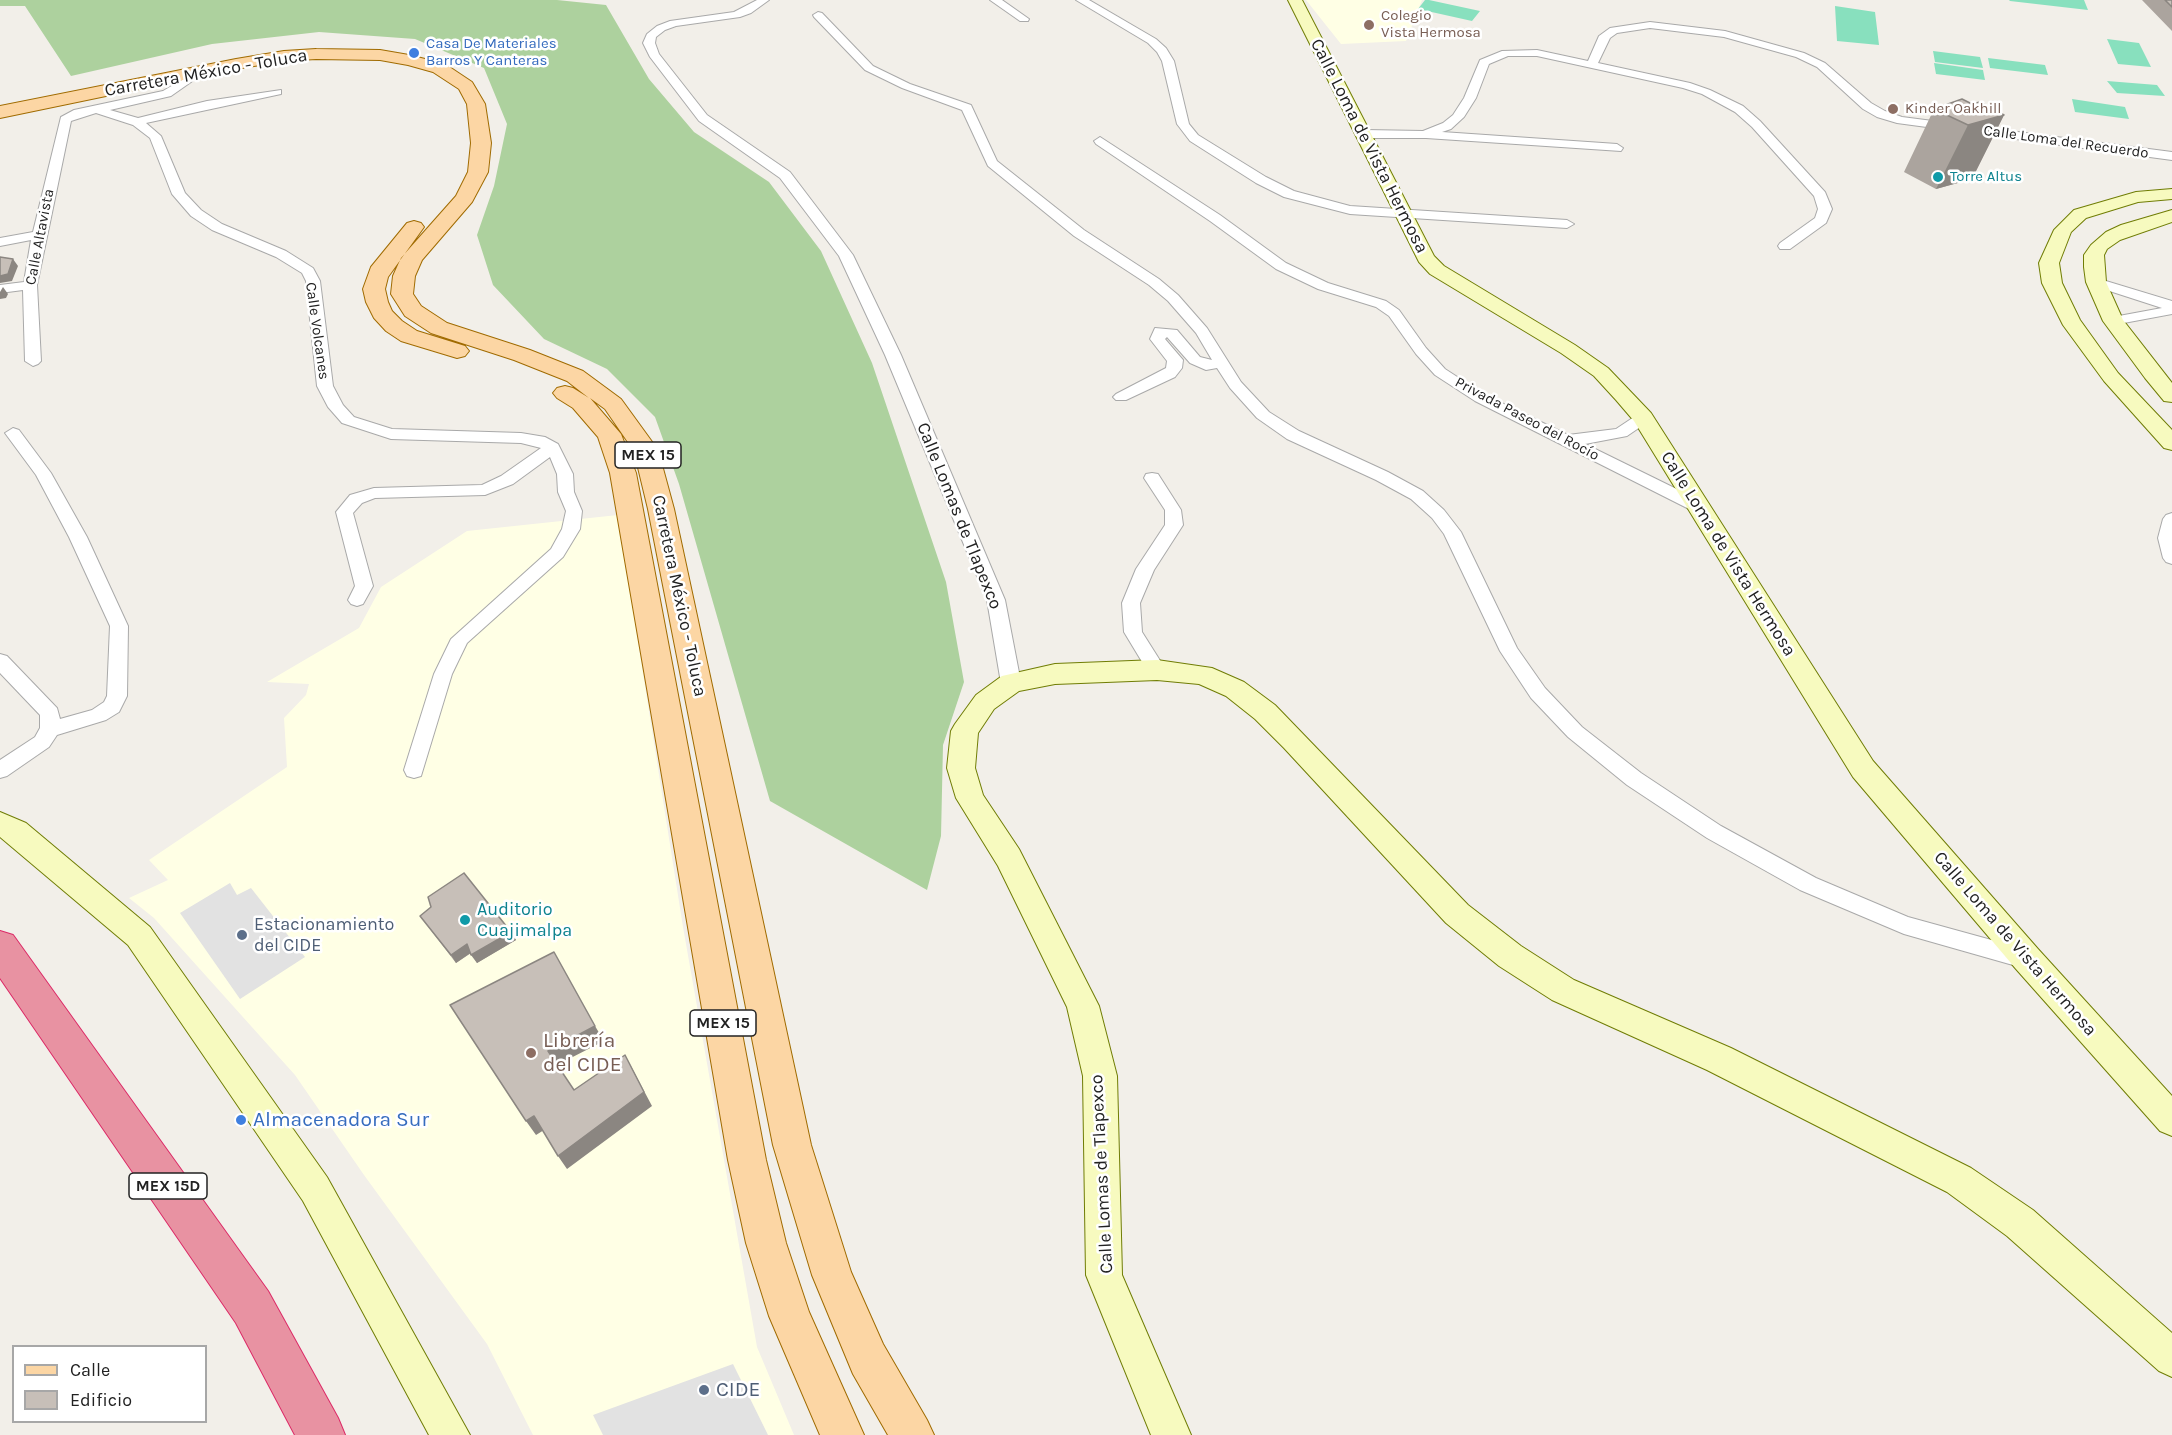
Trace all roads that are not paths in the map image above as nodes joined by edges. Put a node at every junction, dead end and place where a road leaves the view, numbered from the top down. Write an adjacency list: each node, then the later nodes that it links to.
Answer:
1 (764, 0): 50 (street, Calle Lomas de Tlapexco)
2 (995, 0): 6 (street)
3 (1295, 0): 15 (street, Calle Loma de Vista Hermosa)
4 (1091, 3): 22 (street)
5 (816, 9): 35 (street)
6 (1024, 19)
7 (1592, 64): 16 (street); 19 (street, Calle Loma del Recuerdo); 28 (street)
8 (187, 80): 10 (street, Calle Volcanes); 13 (main road, Carretera México - Toluca / MEX 15); 61 (main road, Carretera México - Toluca / MEX 15)
9 (277, 92): 14 (street)
10 (99, 110): 12 (street, Calle Volcanes); 14 (street, Calle Volcanes)
11 (0, 112): 62 (main road, Carretera México - Toluca / MEX 15)
12 (69, 116): 25 (street, Calle Altavista)
13 (0, 119)
14 (137, 122): 42 (street, Calle Volcanes)
15 (1365, 135): 16 (street); 22 (street, Calle Loma de Vista Hermosa)
16 (1425, 135): 18 (street)
17 (1100, 141): 40 (street, Privada Paseo del Rocío)
18 (1617, 148)
19 (2172, 156)
20 (2172, 194): 21 (street)
21 (2136, 197): 27 (street); 41 (street)
22 (1403, 214): 24 (street); 38 (street, Calle Loma de Vista Hermosa)
23 (2172, 216): 27 (street)
24 (1567, 224)
25 (39, 235): 26 (street); 30 (street, Calle Altavista)
26 (0, 242)
27 (2100, 245): 29 (street)
28 (1785, 246)
29 (2096, 282): 32 (street); 33 (street)
30 (30, 285): 31 (street); 34 (street, Calle Altavista)
31 (0, 289)
32 (2172, 308): 33 (street)
33 (2113, 321): 36 (street)
34 (33, 361)
35 (1222, 363): 37 (street); 56 (street)
36 (2172, 396)
37 (1121, 398)
38 (1643, 418): 40 (street); 44 (street, Calle Loma de Vista Hermosa)
39 (13, 433): 51 (street)
40 (1566, 440): 44 (street, Privada Paseo del Rocío)
41 (2172, 443)
42 (552, 448): 47 (street); 53 (street)
43 (1152, 478): 49 (street)
44 (1699, 507): 56 (street, Calle Loma de Vista Hermosa)
45 (2172, 519): 46 (street)
46 (2172, 558)
47 (357, 600)
48 (0, 661): 51 (street)
49 (1157, 670): 50 (street); 58 (street)
50 (1011, 683): 63 (street, Calle Lomas de Tlapexco)
51 (50, 729): 52 (street)
52 (0, 770)
53 (414, 770)
54 (0, 824): 60 (street)
55 (0, 947): 59 (highway, MEX 15D)
56 (2027, 959): 57 (street, Calle Loma de Vista Hermosa)
57 (2172, 1120)
58 (2172, 1358)
59 (321, 1435)
60 (450, 1435)
61 (842, 1435)
62 (912, 1435)
63 (1171, 1435)

